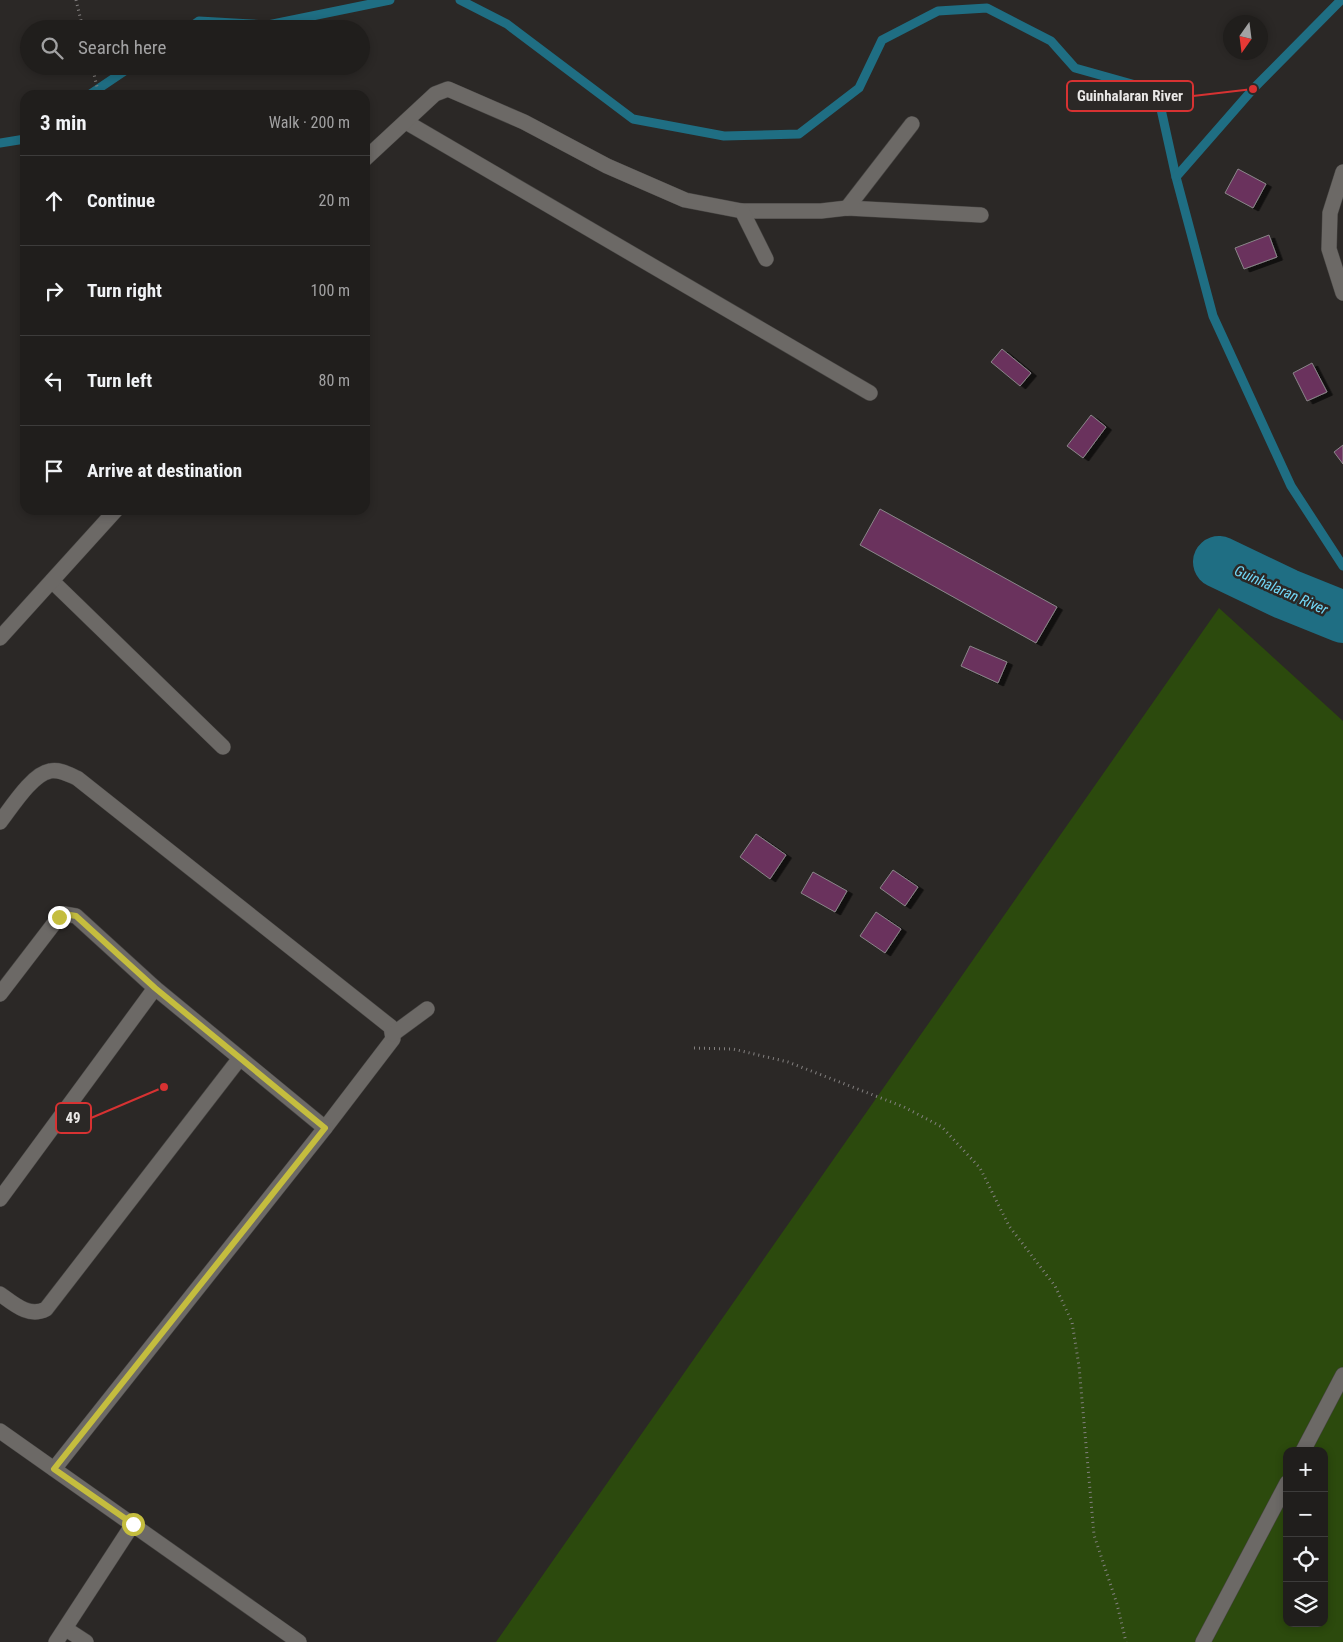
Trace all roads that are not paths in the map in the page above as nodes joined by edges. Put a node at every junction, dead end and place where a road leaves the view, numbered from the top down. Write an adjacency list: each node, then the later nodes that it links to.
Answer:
1 (406, 122): 3 (street); 6 (street); 10 (street)
2 (912, 124): 5 (street)
3 (370, 154)
4 (1343, 172): 9 (street)
5 (847, 208): 6 (street); 7 (street)
6 (742, 211): 8 (street)
7 (981, 216)
8 (766, 259)
9 (1343, 292)
10 (870, 393)
11 (111, 515): 12 (street)
12 (52, 580): 13 (street); 14 (street)
13 (0, 638)
14 (223, 747)
15 (0, 822): 19 (street)
16 (155, 988): 17 (street); 20 (street); 22 (street)
17 (0, 994)
18 (427, 1009): 19 (street)
19 (393, 1034): 21 (street)
20 (240, 1058): 21 (street); 23 (street)
21 (325, 1128): 27 (street)
22 (0, 1199)
23 (0, 1294)
24 (1343, 1375): 26 (street)
25 (0, 1431): 27 (street)
26 (1306, 1447)
27 (54, 1469): 29 (street)
28 (1283, 1491): 34 (street)
29 (133, 1524): 30 (street); 33 (street)
30 (66, 1629): 31 (street); 32 (street)
31 (56, 1642)
32 (86, 1642)
33 (299, 1642)
34 (1203, 1642)

